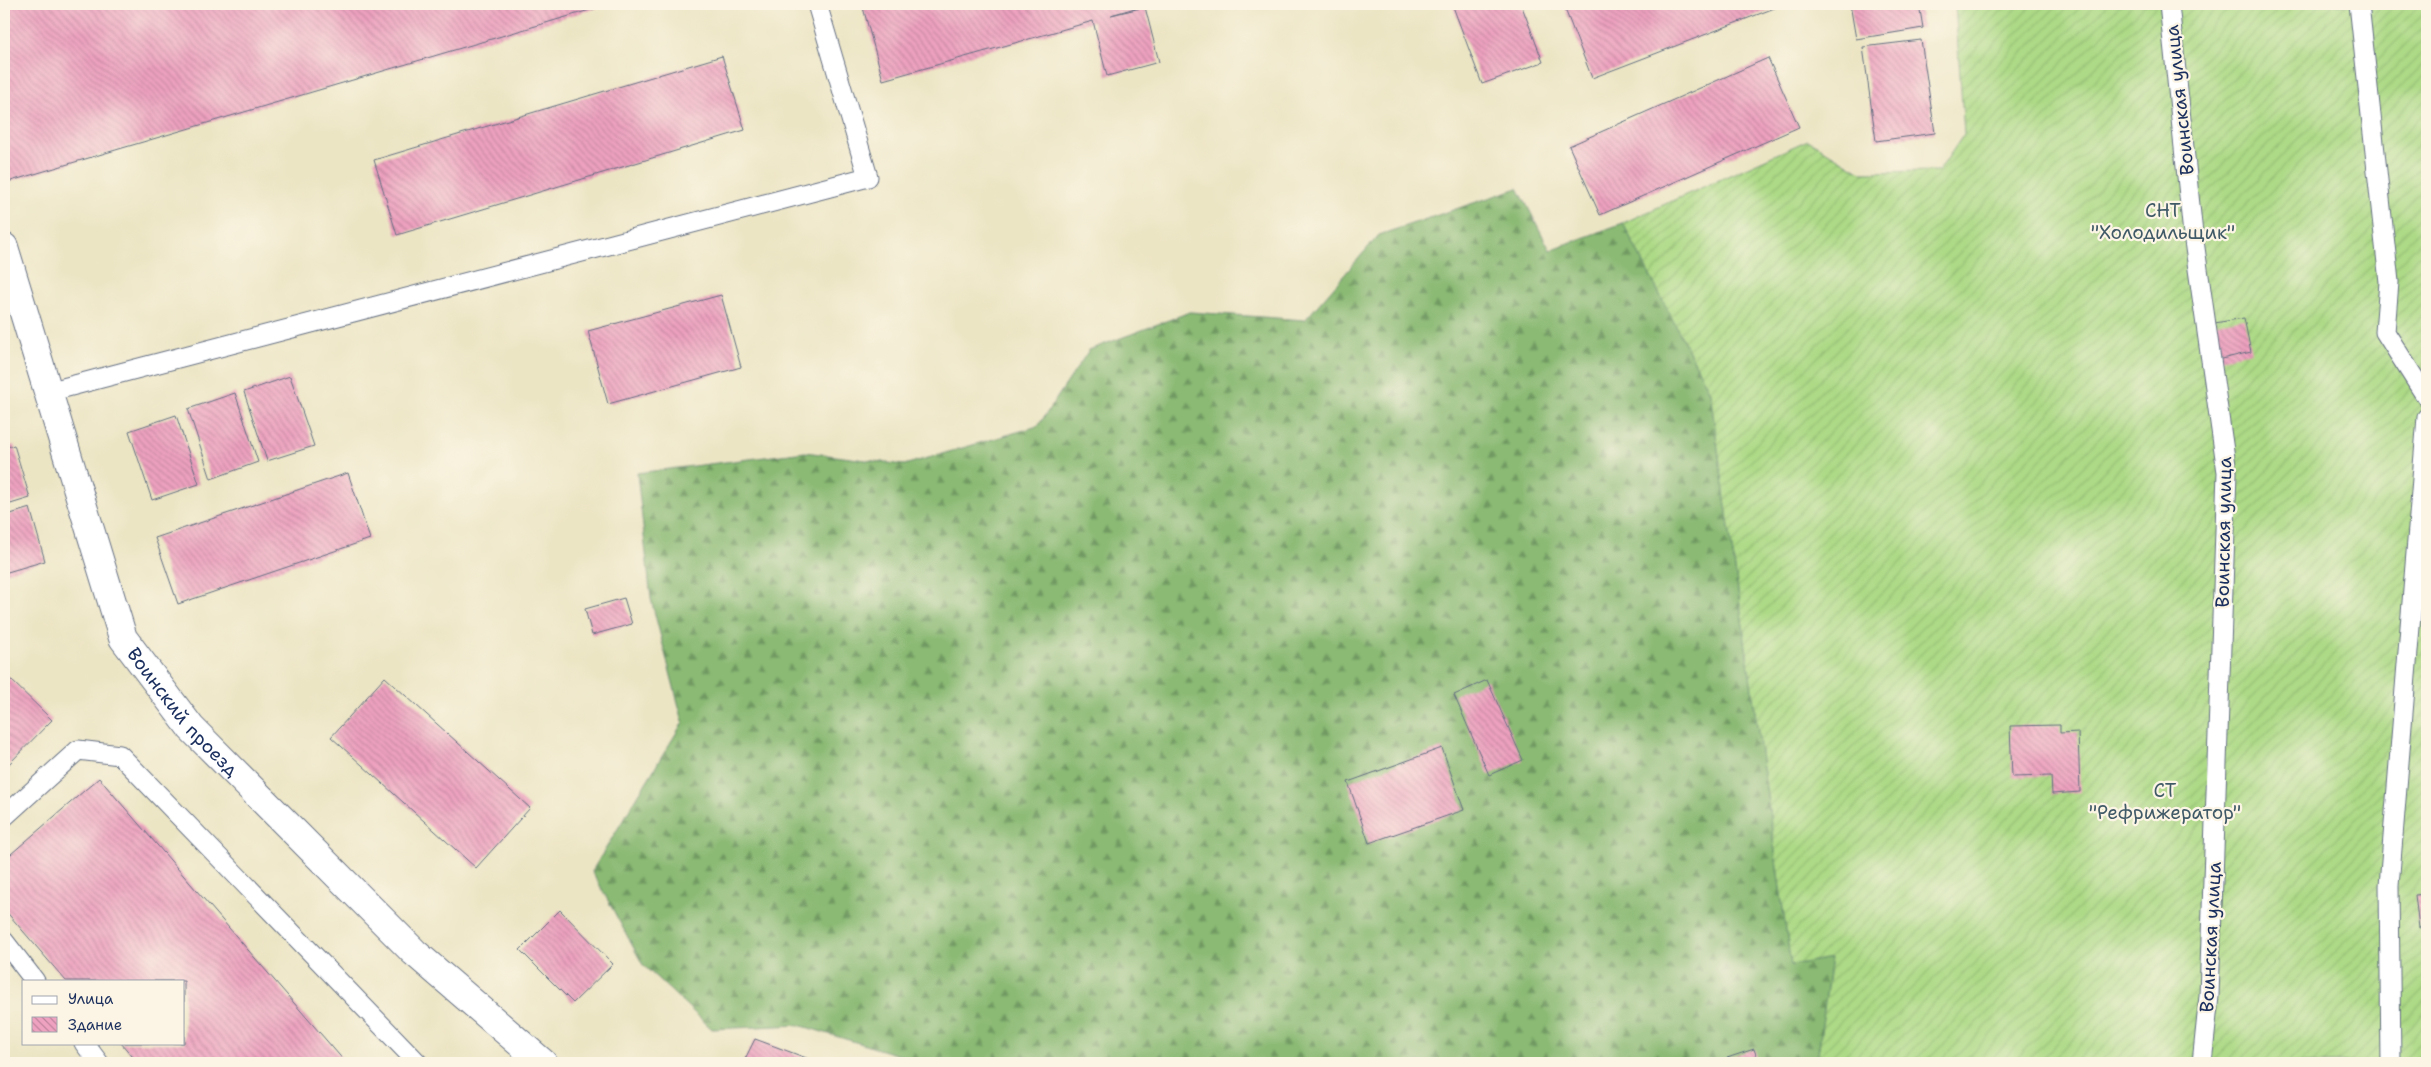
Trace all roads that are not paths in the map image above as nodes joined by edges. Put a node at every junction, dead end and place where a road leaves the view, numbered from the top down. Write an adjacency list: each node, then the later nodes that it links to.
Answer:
1 (816, 4): 5 (lane)
2 (2169, 4): 15 (lane, Воинская улица)
3 (2359, 4): 6 (lane)
4 (4, 247): 5 (street, Воинский проезд)
5 (48, 392): 14 (street, Воинский проезд)
6 (2427, 398)
7 (2427, 418): 16 (lane)
8 (4, 817): 13 (lane)
9 (4, 941): 10 (lane)
10 (34, 980)
11 (85, 1044): 12 (lane)
12 (99, 1063)
13 (418, 1063)
14 (543, 1063)
15 (2202, 1063)
16 (2391, 1063)

